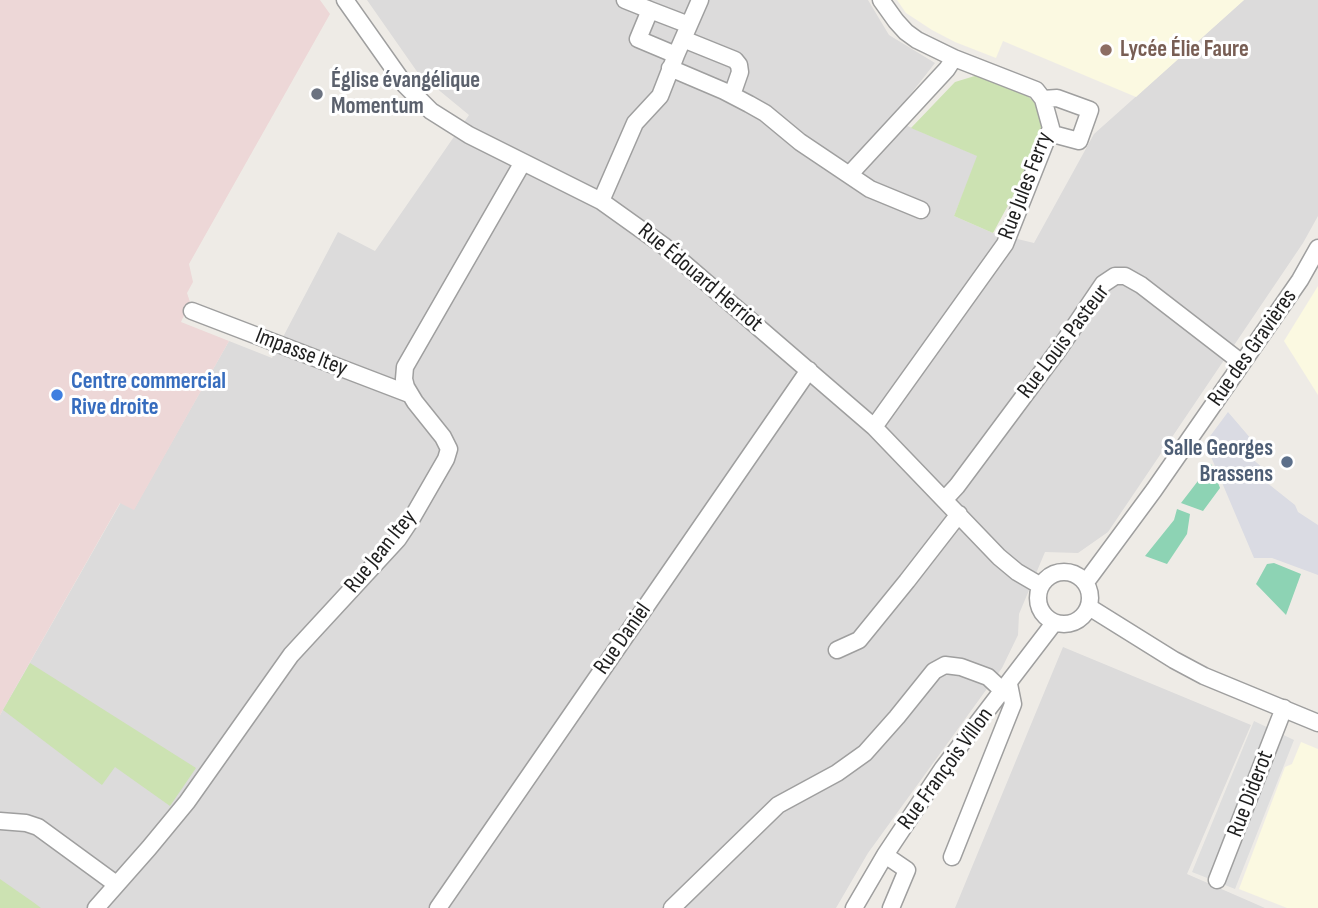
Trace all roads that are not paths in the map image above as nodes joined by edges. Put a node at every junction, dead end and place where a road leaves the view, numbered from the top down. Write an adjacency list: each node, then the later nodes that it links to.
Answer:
1 (345, 0): 12 (street, Rue Édouard Herriot)
2 (625, 0): 5 (street)
3 (700, 0): 6 (street)
4 (881, 0): 7 (street, Rue Jules Ferry)
5 (650, 10): 6 (street); 8 (street)
6 (686, 32): 8 (street); 9 (street)
7 (954, 58): 10 (street, Rue Jules Ferry); 13 (street)
8 (673, 61): 9 (street); 14 (street)
9 (732, 95): 13 (street)
10 (1043, 99): 11 (street, Rue Jules Ferry); 11 (street)
11 (1049, 133): 21 (street, Rue Jules Ferry)
12 (523, 162): 14 (street, Rue Édouard Herriot); 20 (street)
13 (849, 175): 15 (street)
14 (601, 201): 19 (street, Rue Édouard Herriot)
15 (921, 209)
16 (1318, 248): 18 (street, Rue des Gravières)
17 (192, 311): 20 (street, Impasse Itey)
18 (1242, 363): 22 (street, Rue Louis Pasteur); 24 (street, Rue des Gravières)
19 (808, 370): 21 (street, Rue Édouard Herriot); 38 (street, Rue Daniel)
20 (409, 394): 36 (street, Rue Jean Itey)
21 (874, 427): 22 (street, Rue Édouard Herriot)
22 (944, 499): 23 (street, Rue Édouard Herriot)
23 (959, 514): 25 (street, Rue Édouard Herriot); 28 (street)
24 (1086, 582): 25 (street); 26 (street)
25 (1041, 586): 27 (street)
26 (1089, 607): 27 (street); 30 (street)
27 (1054, 623): 29 (street, Rue François Villon)
28 (837, 650)
29 (1006, 688): 33 (street, Rue François Villon); 34 (street, Rue François Villon); 39 (street)
30 (1284, 708): 31 (street); 35 (street, Rue Diderot)
31 (1318, 723)
32 (0, 821): 36 (street)
33 (885, 855): 40 (street, Rue François Villon); 41 (street, Rue François Villon)
34 (952, 857)
35 (1217, 880)
36 (116, 884): 37 (street, Rue Jean Itey)
37 (96, 908)
38 (438, 908)
39 (672, 908)
40 (854, 908)
41 (891, 908)

